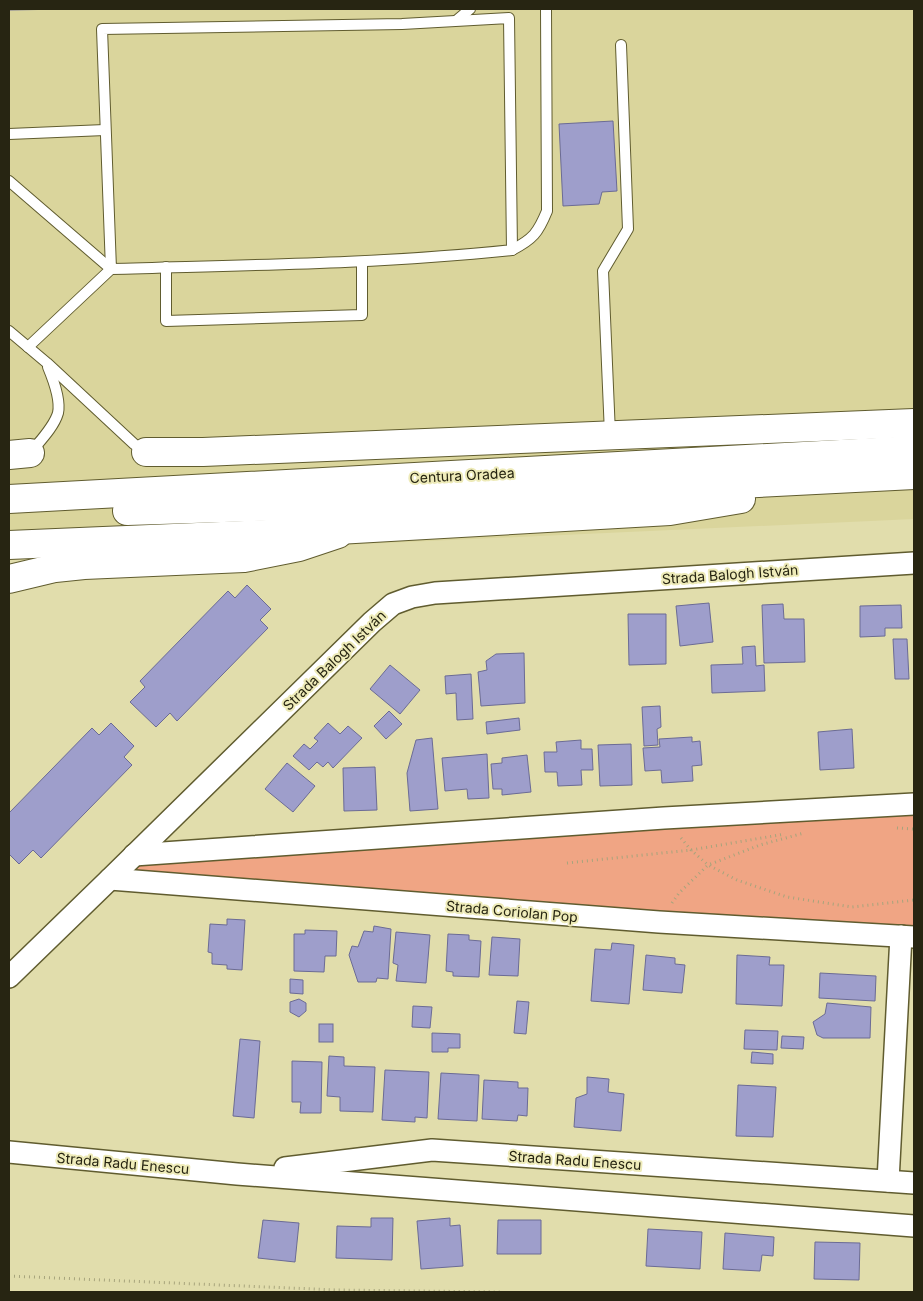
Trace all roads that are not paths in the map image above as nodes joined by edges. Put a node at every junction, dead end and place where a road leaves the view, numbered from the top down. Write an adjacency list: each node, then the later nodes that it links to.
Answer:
1 (470, 9): 3 (lane)
2 (546, 9): 8 (lane)
3 (457, 20): 5 (lane); 8 (lane)
4 (621, 45): 16 (lane)
5 (105, 130): 6 (lane); 11 (lane)
6 (9, 134)
7 (9, 182): 11 (lane)
8 (512, 250): 9 (lane)
9 (362, 262): 10 (lane); 10 (lane)
10 (166, 267): 11 (lane)
11 (111, 269): 13 (lane)
12 (9, 331): 13 (lane)
13 (28, 348): 14 (lane)
14 (47, 363): 18 (lane); 19 (lane)
15 (914, 423): 16 (main road)
16 (610, 435): 18 (main road)
17 (914, 450): 22 (main road, Centura Oradea)
18 (146, 452)
19 (19, 454)
20 (914, 476): 21 (main road)
21 (883, 477): 23 (main road, Centura Oradea); 24 (main road)
22 (9, 499)
23 (9, 515)
24 (350, 530): 25 (main road); 27 (main road)
25 (9, 545)
26 (914, 563): 29 (street, Strada Balogh István)
27 (9, 579)
28 (914, 804): 29 (street)
29 (134, 855): 30 (street, Strada Balogh István)
30 (110, 879): 31 (street, Strada Coriolan Pop); 32 (street, Strada Balogh István)
31 (908, 936): 35 (street)
32 (9, 977)
33 (9, 1152): 34 (street, Strada Radu Enescu)
34 (238, 1174): 35 (street, Strada Radu Enescu); 37 (street, Strada Radu Enescu)
35 (888, 1181): 36 (street, Strada Radu Enescu)
36 (914, 1183)
37 (914, 1226)

